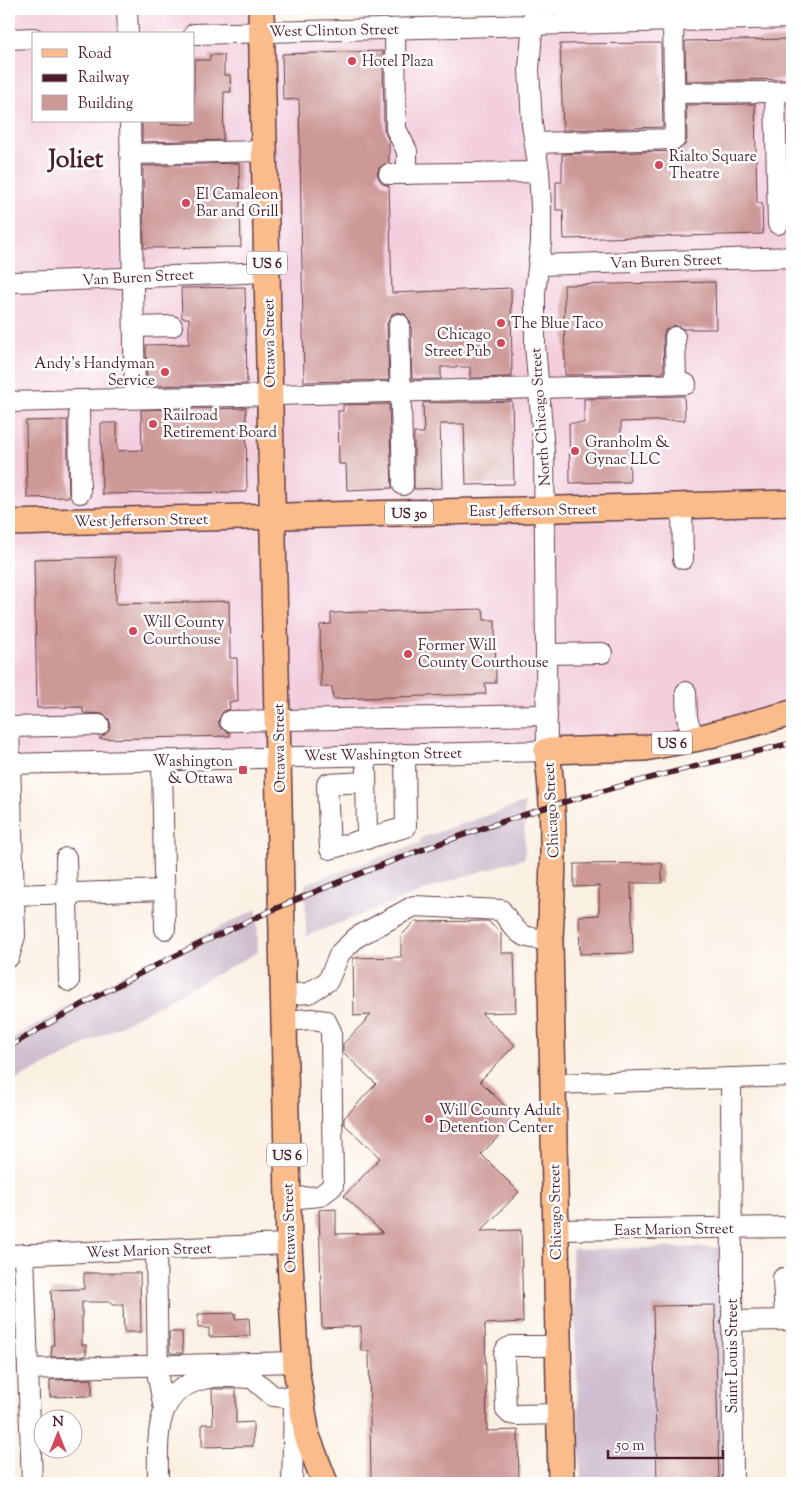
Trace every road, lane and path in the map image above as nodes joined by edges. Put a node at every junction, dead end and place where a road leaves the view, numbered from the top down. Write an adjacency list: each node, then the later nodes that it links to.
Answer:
1 (127, 9): 8 (street)
2 (639, 16): 3 (street, West Clinton Street); 6 (street, West Clinton Street)
3 (534, 17): 7 (street, West Clinton Street); 15 (street, North Chicago Street)
4 (792, 18): 6 (street, West Clinton Street)
5 (262, 20): 7 (street, West Clinton Street); 9 (street, West Clinton Street); 16 (main road, Ottawa Street / US 6)
6 (673, 21): 13 (street)
7 (395, 29): 18 (street)
8 (128, 32)
9 (195, 34)
10 (32, 38): 11 (street)
11 (9, 39)
12 (784, 92): 13 (street); 19 (street)
13 (674, 93): 15 (street)
14 (130, 122): 17 (street)
15 (535, 143): 18 (street, North Chicago Street)
16 (264, 151): 17 (street); 23 (main road, Ottawa Street / US 6)
17 (130, 154): 24 (street)
18 (539, 172): 22 (street, North Chicago Street)
19 (785, 191): 20 (street)
20 (778, 224)
21 (792, 258): 22 (street, Van Buren Street)
22 (539, 265): 30 (street, North Chicago Street)
23 (267, 272): 24 (street, Van Buren Street); 32 (main road, Ottawa Street / US 6)
24 (133, 279): 25 (street, Van Buren Street); 27 (street)
25 (9, 282)
26 (398, 324): 31 (street)
27 (134, 326): 28 (street); 33 (street)
28 (172, 326)
29 (675, 337): 30 (street)
30 (538, 388): 31 (street); 40 (street, North Chicago Street)
31 (401, 391): 32 (street); 36 (street)
32 (270, 395): 33 (street); 41 (main road, Ottawa Street / US 6)
33 (135, 398): 34 (street)
34 (79, 400): 35 (street); 37 (street)
35 (9, 402)
36 (403, 485)
37 (80, 493)
38 (792, 503): 39 (main road, East Jefferson Street / US 30)
39 (682, 506): 40 (main road, East Jefferson Street / US 30); 43 (street)
40 (546, 510): 41 (main road, East Jefferson Street / US 30); 45 (street, North Chicago Street)
41 (273, 516): 42 (main road, West Jefferson Street / US 30); 49 (main road, Ottawa Street / US 6)
42 (9, 523)
43 (683, 559)
44 (602, 653): 45 (street)
45 (547, 654): 48 (street, North Chicago Street)
46 (686, 692): 53 (street)
47 (792, 713): 53 (main road, US 6)
48 (547, 715): 49 (street); 54 (street, North Chicago Street)
49 (278, 719): 50 (street); 57 (main road, Ottawa Street / US 6)
50 (230, 721)
51 (99, 725): 52 (street)
52 (9, 726): 59 (street)
53 (694, 739): 54 (main road, US 6)
54 (547, 751): 55 (street, West Washington Street); 67 (main road, Chicago Street)
55 (405, 754): 56 (street, West Washington Street); 61 (street)
56 (367, 755): 57 (street, West Washington Street); 60 (street)
57 (279, 757): 58 (street, West Washington Street); 70 (main road, Ottawa Street / US 6)
58 (162, 760): 59 (street, West Washington Street); 64 (street)
59 (9, 764): 63 (street)
60 (366, 782): 61 (street); 61 (street)
61 (367, 839)
62 (66, 858): 65 (street)
63 (12, 885): 65 (street); 68 (street)
64 (164, 890): 65 (street); 66 (street)
65 (67, 894): 69 (street)
66 (165, 928)
67 (550, 940): 70 (street); 74 (main road, Chicago Street)
68 (10, 955)
69 (69, 981)
70 (284, 995): 71 (main road, Ottawa Street / US 6)
71 (284, 1021): 75 (main road, Ottawa Street / US 6); 75 (street)
72 (792, 1076): 73 (street)
73 (731, 1078): 74 (street); 77 (street, Saint Louis Street)
74 (553, 1084): 78 (main road, Chicago Street)
75 (288, 1199): 79 (main road, Ottawa Street / US 6)
76 (792, 1227): 77 (street, East Marion Street)
77 (733, 1228): 78 (street, East Marion Street); 84 (street, Saint Louis Street)
78 (555, 1230): 85 (main road, Chicago Street)
79 (289, 1244): 80 (street, West Marion Street); 87 (main road, Ottawa Street / US 6)
80 (156, 1249): 81 (street, West Marion Street); 86 (street)
81 (16, 1254): 88 (street)
82 (792, 1278): 83 (street)
83 (788, 1320): 84 (street)
84 (731, 1321): 97 (street, Saint Louis Street)
85 (558, 1346): 91 (main road, Chicago Street); 91 (street)
86 (158, 1365): 87 (street); 88 (street); 90 (street)
87 (295, 1365): 89 (street); 95 (main road, Ottawa Street / US 6)
88 (28, 1369): 92 (street)
89 (295, 1398): 90 (street); 94 (street)
90 (164, 1409): 93 (street)
91 (560, 1414): 96 (main road, Chicago Street)
92 (32, 1483)
93 (158, 1483)
94 (292, 1483)
95 (325, 1483)
96 (561, 1483)
97 (733, 1483)

